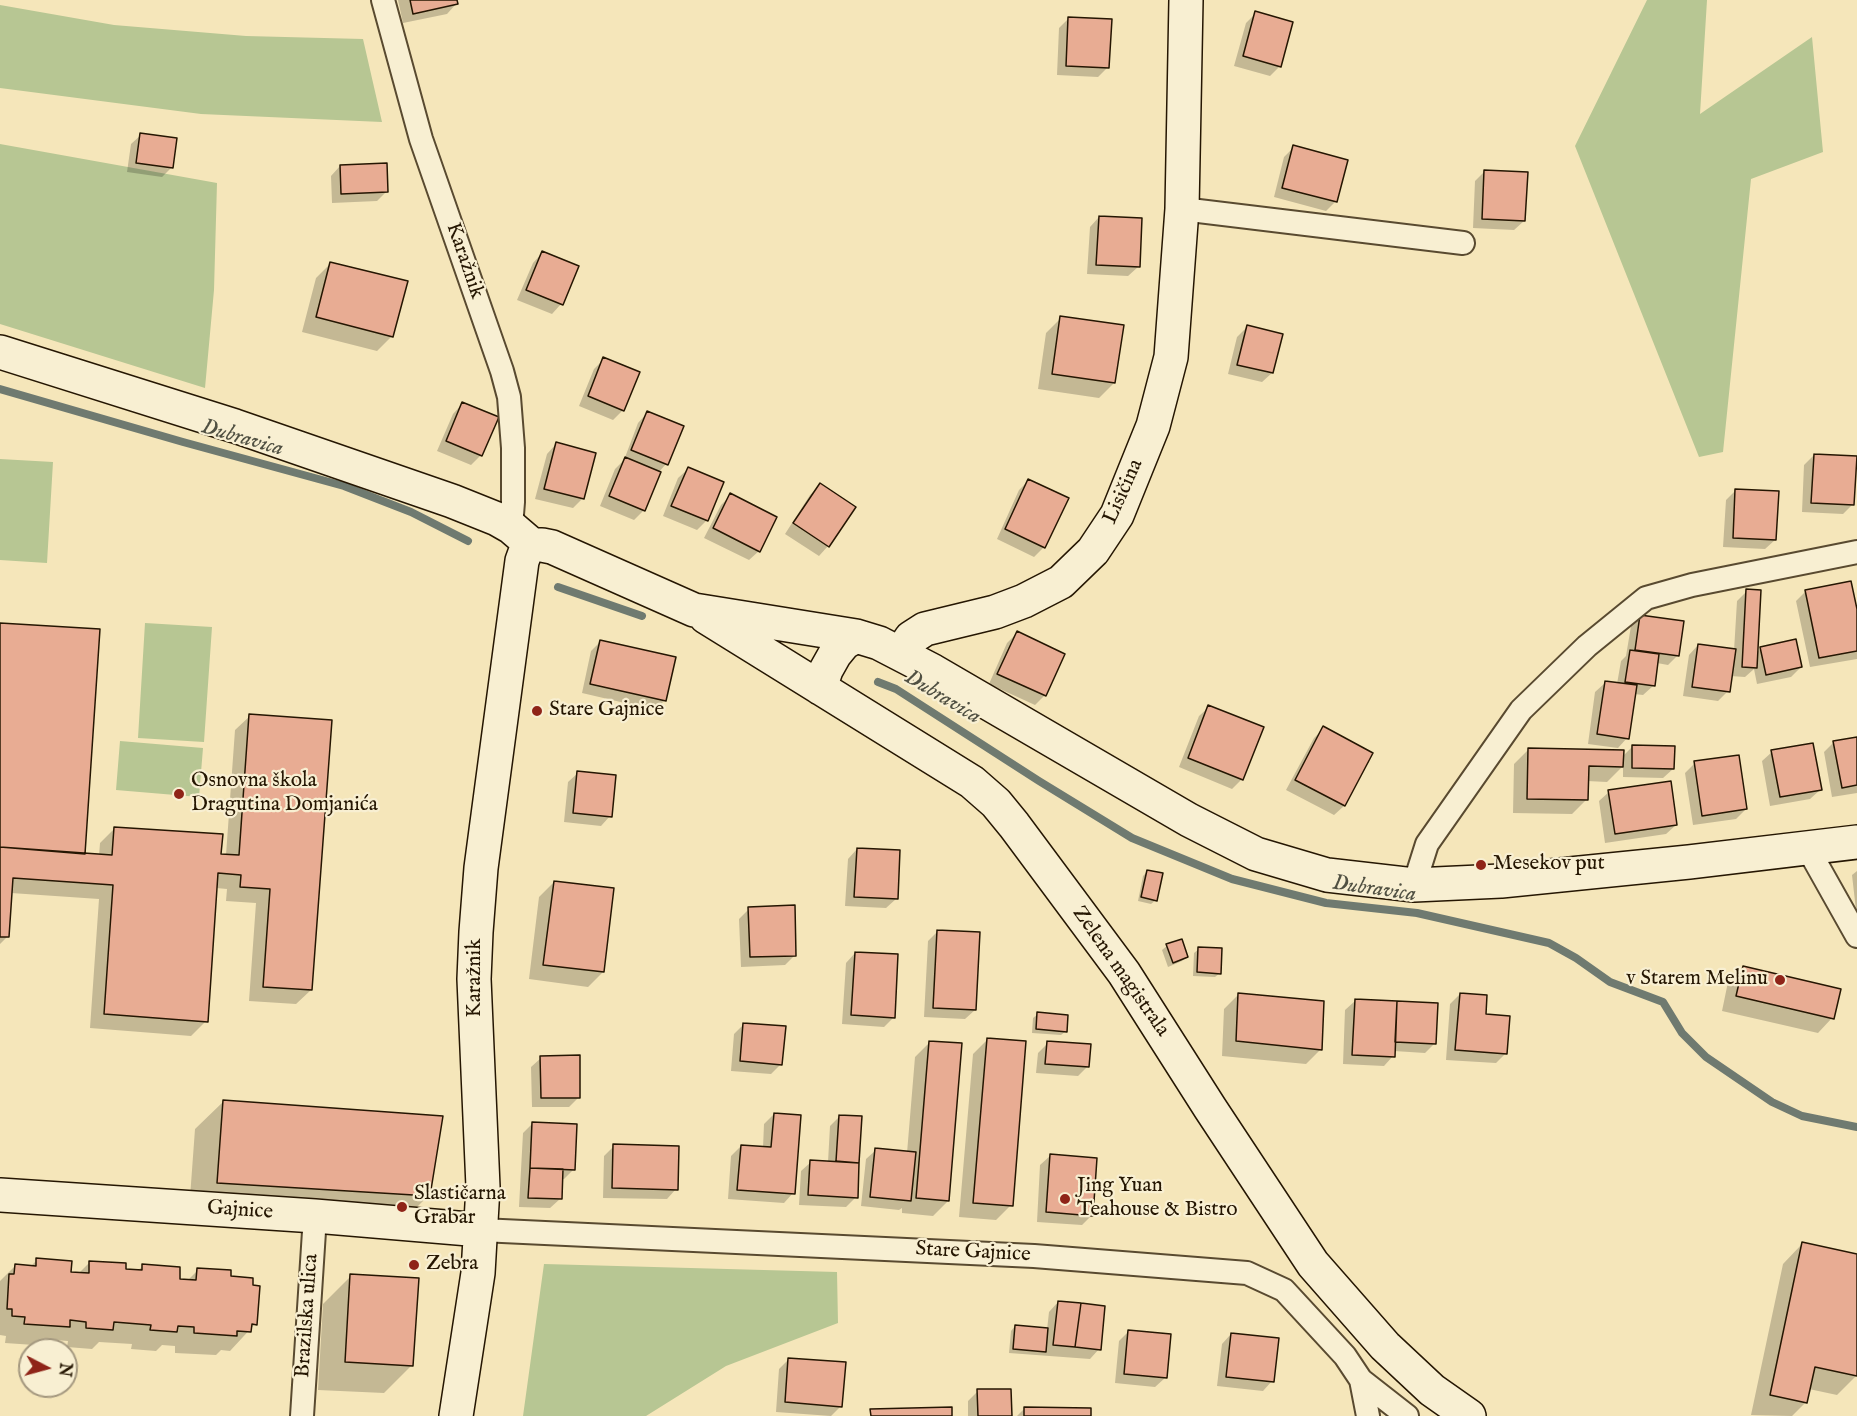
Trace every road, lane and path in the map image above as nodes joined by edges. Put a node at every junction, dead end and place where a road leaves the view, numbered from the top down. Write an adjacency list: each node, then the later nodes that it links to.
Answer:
1 (383, 0): 6 (street, Karažnik)
2 (1186, 0): 3 (street, Lisičina)
3 (1182, 209): 4 (street); 10 (street, Lisičina)
4 (1463, 243)
5 (0, 352): 6 (street)
6 (522, 536): 8 (street); 18 (street, Karažnik)
7 (1857, 552): 14 (street)
8 (694, 610): 9 (street); 11 (street, Zelena magistrala)
9 (856, 636): 10 (street); 11 (street)
10 (901, 653): 14 (street)
11 (820, 688): 24 (street, Zelena magistrala)
12 (1857, 842): 13 (street)
13 (1807, 847): 14 (street); 15 (street)
14 (1414, 885)
15 (1857, 936)
16 (0, 1195): 17 (street, Gajnice)
17 (315, 1216): 18 (street, Gajnice); 20 (street, Brazilska ulica)
18 (481, 1230): 19 (street, Stare Gajnice); 21 (street, Karažnik)
19 (1361, 1380): 22 (street); 23 (street, Stare Gajnice)
20 (302, 1416)
21 (456, 1416)
22 (1368, 1416)
23 (1407, 1416)
24 (1469, 1416)

